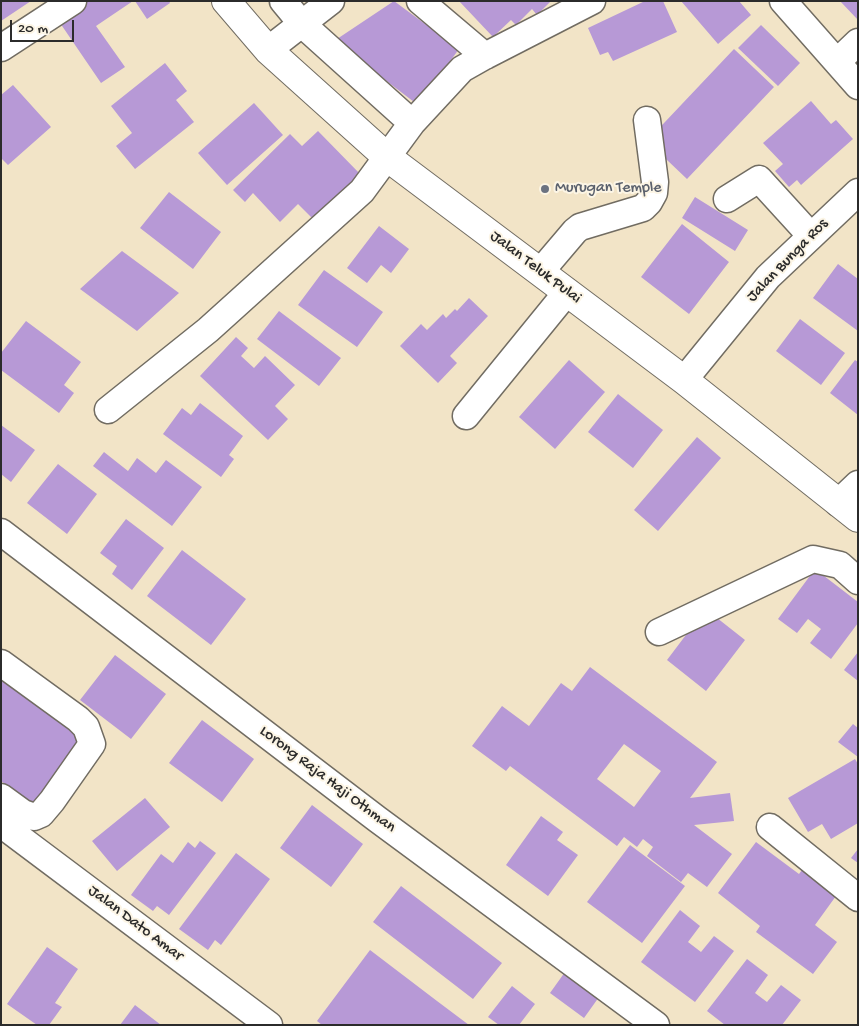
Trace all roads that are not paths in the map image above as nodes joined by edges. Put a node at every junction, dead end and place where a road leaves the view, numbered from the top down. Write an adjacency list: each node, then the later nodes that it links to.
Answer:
1 (73, 1): 10 (street)
2 (226, 1): 11 (main road, Jalan Teluk Pulai)
3 (284, 1): 8 (street)
4 (331, 1): 8 (street)
5 (420, 1): 12 (street)
6 (592, 1): 12 (street)
7 (783, 1): 13 (street)
8 (302, 24): 11 (street); 16 (street)
9 (858, 42): 13 (street)
10 (1, 48)
11 (268, 50): 17 (main road, Jalan Teluk Pulai)
12 (485, 56): 16 (street)
13 (836, 62): 14 (street)
14 (858, 86)
15 (647, 120): 21 (street)
16 (412, 124): 17 (street)
17 (387, 157): 21 (main road, Jalan Teluk Pulai); 24 (street)
18 (858, 192): 20 (street, Jalan Bunga Ros)
19 (728, 199): 20 (street)
20 (811, 236): 23 (street, Jalan Bunga Ros)
21 (541, 271): 22 (main road, Jalan Teluk Pulai)
22 (567, 292): 23 (main road, Jalan Teluk Pulai); 25 (street)
23 (684, 380): 27 (main road, Jalan Teluk Pulai)
24 (108, 410)
25 (466, 416)
26 (858, 484): 27 (street)
27 (848, 510)
28 (1, 532): 37 (street, Lorong Raja Haji Othman)
29 (858, 581): 30 (street)
30 (659, 632)
31 (1, 663): 32 (street)
32 (1, 797)
33 (1, 824): 36 (street, Jalan Dato Amar)
34 (770, 827): 35 (street)
35 (858, 898)
36 (269, 1025)
37 (656, 1025)

